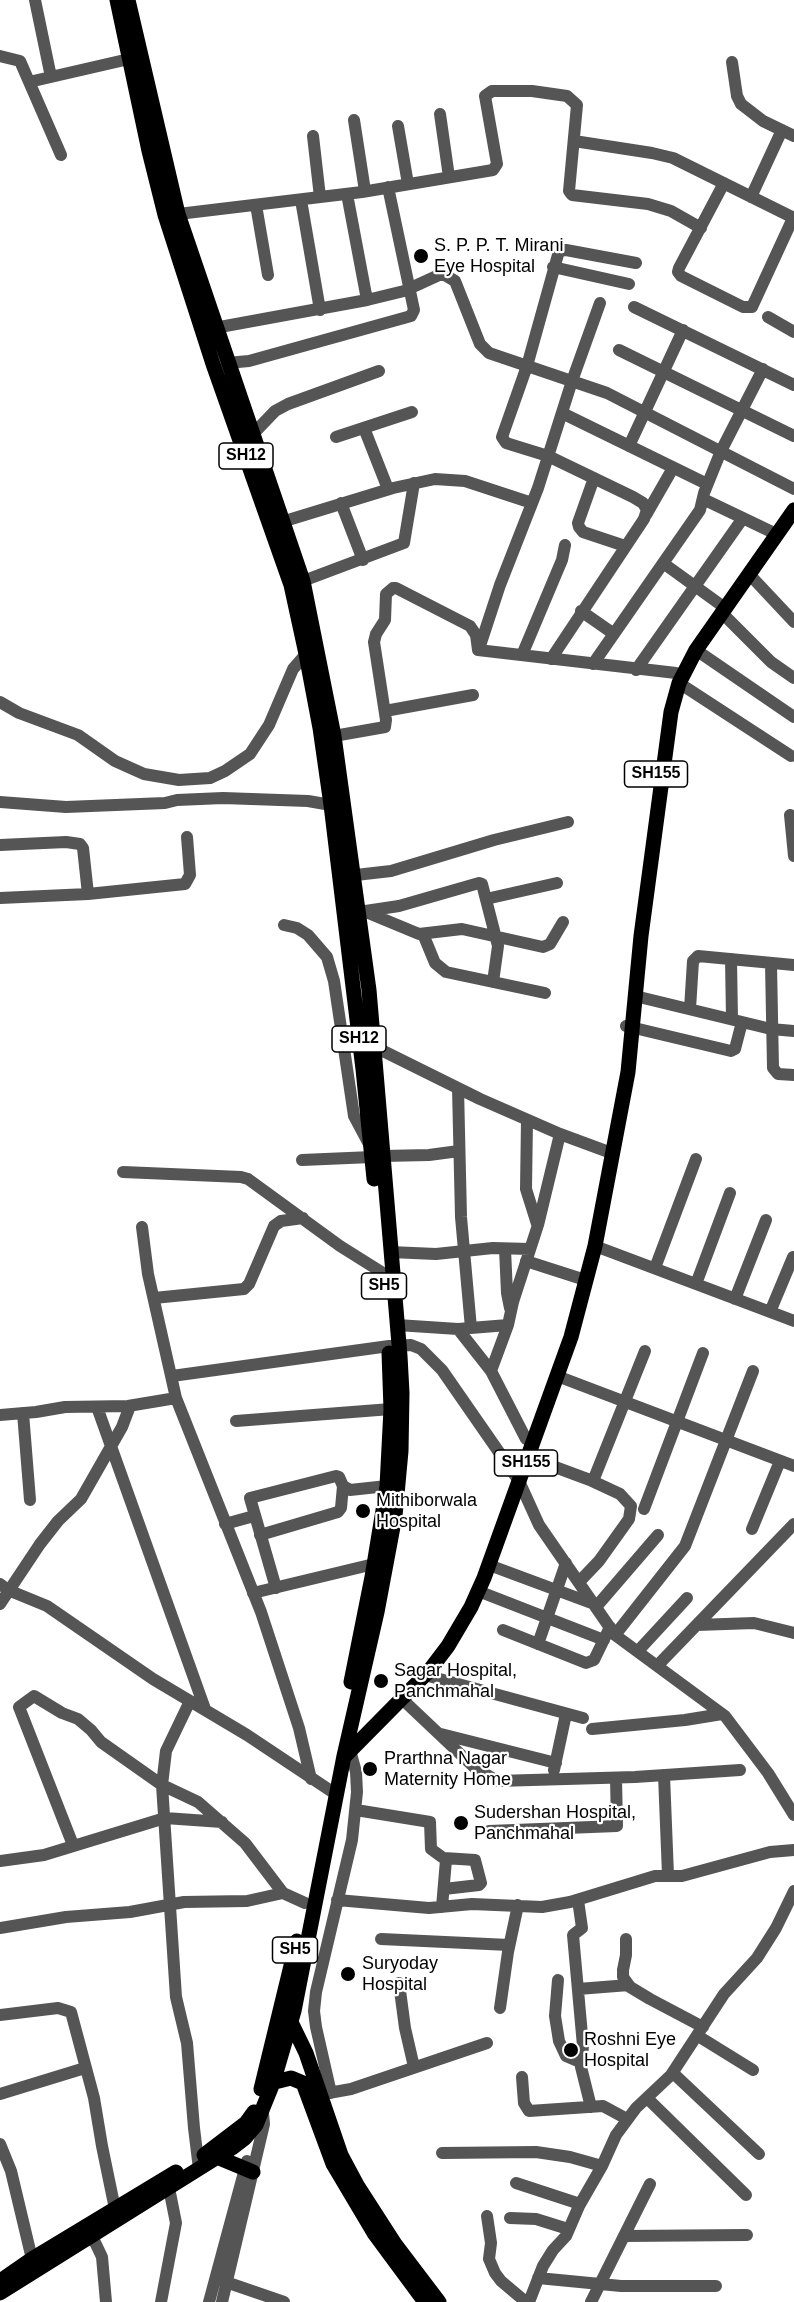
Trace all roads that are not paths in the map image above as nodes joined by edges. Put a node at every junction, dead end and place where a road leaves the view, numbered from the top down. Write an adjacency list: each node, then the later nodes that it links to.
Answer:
1 (35, 0): 7 (street)
2 (117, 0): 5 (main road, SH12)
3 (129, 0): 27 (main road)
4 (0, 56): 8 (street)
5 (129, 60): 7 (street); 27 (main road, SH12)
6 (732, 62): 12 (street)
7 (51, 77): 8 (street)
8 (29, 82): 16 (street)
9 (440, 114): 17 (street)
10 (354, 120): 21 (street)
11 (398, 126): 19 (street)
12 (782, 130): 14 (street); 24 (street)
13 (313, 136): 23 (street)
14 (794, 136)
15 (574, 141): 17 (street); 18 (street); 29 (street)
16 (61, 155)
17 (448, 177): 19 (street)
18 (724, 183): 24 (street); 29 (street)
19 (408, 184): 20 (street)
20 (388, 187): 21 (street); 34 (street)
21 (364, 191): 22 (street)
22 (347, 194): 23 (street); 35 (street)
23 (320, 197): 25 (street)
24 (752, 197): 28 (street)
25 (301, 200): 26 (street); 38 (street)
26 (256, 205): 27 (street); 32 (street)
27 (172, 215): 40 (main road, SH12)
28 (793, 218): 29 (street)
29 (700, 228)
30 (636, 263): 31 (street)
31 (553, 267): 33 (street); 45 (street)
32 (268, 275)
33 (629, 284)
34 (409, 289): 35 (street); 44 (street); 45 (street)
35 (367, 300): 38 (street)
36 (600, 303): 49 (street)
37 (634, 307): 41 (street)
38 (320, 310): 40 (street)
39 (768, 317): 42 (street)
40 (209, 329): 44 (main road); 75 (main road, SH12)
41 (683, 330): 46 (street); 48 (street)
42 (794, 332)
43 (620, 350): 48 (street)
44 (227, 363): 56 (main road)
45 (527, 366): 49 (street); 61 (street)
46 (763, 369): 50 (street); 51 (street)
47 (380, 371): 56 (street)
48 (665, 372): 51 (street); 53 (street)
49 (572, 381): 53 (street); 54 (street)
50 (794, 385)
51 (741, 409): 57 (street); 60 (street)
52 (412, 412): 55 (street)
53 (645, 412): 59 (street); 60 (street)
54 (562, 413): 59 (street); 61 (street)
55 (364, 428): 58 (street); 66 (street)
56 (253, 434): 75 (main road)
57 (794, 436)
58 (336, 437)
59 (629, 446): 62 (street)
60 (721, 451): 65 (street); 67 (street)
61 (548, 456): 63 (street); 71 (street)
62 (673, 468): 65 (street); 73 (street)
63 (594, 478): 73 (street); 78 (street)
64 (414, 483): 66 (street); 71 (street); 79 (street)
65 (707, 484): 68 (street)
66 (388, 489): 70 (street)
67 (794, 489)
68 (703, 499): 74 (street); 80 (street)
69 (794, 501): 76 (main road, SH155)
70 (341, 503): 75 (street); 79 (street)
71 (532, 503): 89 (street)
72 (794, 510): 81 (main road, SH155)
73 (646, 515): 78 (street)
74 (743, 518): 76 (street); 83 (street)
75 (277, 523): 82 (main road, SH12)
76 (772, 532): 84 (main road, SH155)
77 (565, 545): 92 (street)
78 (625, 546): 86 (street)
79 (363, 560): 82 (street)
80 (663, 563): 83 (street); 88 (street)
81 (749, 574): 84 (main road, SH155); 87 (street)
82 (297, 583): 91 (main road, SH12); 102 (main road)
83 (695, 586): 85 (street); 95 (street)
84 (734, 591): 85 (main road, SH155)
85 (721, 609): 90 (main road, SH155); 96 (main road, SH155); 97 (street)
86 (581, 611): 88 (street); 93 (street)
87 (794, 622)
88 (614, 634): 94 (street)
89 (479, 650): 92 (street); 100 (street)
90 (696, 651): 96 (main road, SH155); 101 (street)
91 (306, 654): 99 (street); 105 (main road, SH12)
92 (522, 655): 93 (street)
93 (551, 659): 94 (street)
94 (593, 664): 95 (street)
95 (636, 670): 96 (street)
96 (677, 678): 103 (street); 126 (main road, SH155); 129 (main road, SH155)
97 (794, 678)
98 (473, 695): 100 (street)
99 (0, 702)
100 (385, 711): 102 (street)
101 (794, 717)
102 (334, 736): 111 (main road)
103 (791, 756)
104 (0, 802): 105 (street)
105 (331, 805): 111 (main road, SH12)
106 (790, 815): 110 (street)
107 (568, 822): 111 (street)
108 (187, 837): 113 (street)
109 (0, 845): 113 (street)
110 (794, 856)
111 (347, 876): 116 (main road, SH12)
112 (557, 883): 115 (street)
113 (88, 894): 114 (street)
114 (0, 898)
115 (486, 899): 116 (street); 120 (street)
116 (354, 914): 119 (street); 132 (main road, SH12); 132 (main road)
117 (563, 922): 120 (street)
118 (284, 925): 141 (street)
119 (423, 934): 120 (street); 124 (street)
120 (497, 937): 124 (street)
121 (731, 959): 122 (street); 127 (street); 128 (street)
122 (771, 964): 123 (street); 130 (street)
123 (794, 965)
124 (493, 982): 125 (street)
125 (545, 993)
126 (635, 996): 127 (street); 129 (main road, SH155)
127 (690, 1010): 128 (street)
128 (737, 1021): 129 (street); 130 (street)
129 (629, 1026): 136 (main road, SH155)
130 (771, 1029): 131 (street); 133 (street)
131 (794, 1031)
132 (366, 1043): 134 (main road, SH12); 135 (street); 141 (main road)
133 (794, 1075)
134 (365, 1087): 141 (main road, SH5)
135 (458, 1088): 137 (street); 139 (street)
136 (617, 1113): 140 (main road, SH155); 150 (main road, SH155)
137 (527, 1120): 138 (street); 148 (street)
138 (560, 1134): 140 (street); 148 (street)
139 (459, 1150): 141 (street); 152 (street)
140 (606, 1151): 158 (main road, SH155)
141 (375, 1153): 143 (street); 153 (main road); 157 (main road, SH5)
142 (696, 1159): 156 (street)
143 (302, 1160)
144 (123, 1172): 146 (street)
145 (730, 1193): 159 (street)
146 (303, 1218): 157 (street); 160 (street)
147 (766, 1220): 161 (street)
148 (538, 1225): 154 (street)
149 (142, 1227): 160 (street)
150 (595, 1246): 156 (street); 174 (main road, SH155)
151 (505, 1249): 152 (street); 154 (street); 162 (street)
152 (464, 1250): 153 (street); 167 (street)
153 (390, 1252): 165 (main road)
154 (528, 1255): 158 (street); 162 (street)
155 (793, 1257): 163 (street)
156 (655, 1268): 159 (street)
157 (383, 1273): 168 (main road, SH5)
158 (579, 1278): 184 (main road, SH155)
159 (696, 1284): 161 (street)
160 (154, 1298): 173 (street)
161 (735, 1299): 163 (street)
162 (511, 1312): 166 (street)
163 (770, 1312): 164 (street)
164 (794, 1321)
165 (397, 1325): 167 (street); 168 (main road)
166 (508, 1325): 167 (street); 171 (street)
167 (465, 1328): 171 (street)
168 (393, 1345): 173 (street); 179 (main road, SH5); 190 (street); 231 (main road)
169 (645, 1351): 176 (street)
170 (703, 1353): 183 (street)
171 (491, 1371): 184 (street)
172 (753, 1371): 185 (street)
173 (172, 1376): 175 (street)
174 (557, 1376): 176 (street); 187 (main road, SH155)
175 (176, 1398): 177 (street); 197 (street)
176 (624, 1402): 183 (street); 191 (street)
177 (130, 1406): 178 (street); 186 (street)
178 (97, 1407): 180 (street); 186 (street)
179 (391, 1409): 182 (street); 193 (main road, SH5)
180 (23, 1413): 181 (street); 194 (street)
181 (0, 1415)
182 (236, 1420)
183 (676, 1421): 185 (street); 195 (street)
184 (526, 1439): 190 (main road, SH155)
185 (726, 1440): 188 (street); 218 (street)
186 (111, 1446): 206 (street); 225 (street)
187 (528, 1457): 190 (main road, SH155); 191 (street)
188 (780, 1461): 189 (street); 199 (street)
189 (794, 1466)
190 (516, 1478): 202 (street); 204 (main road, SH155); 231 (main road, SH155)
191 (593, 1481): 205 (street)
192 (343, 1486): 193 (street); 196 (street); 200 (street)
193 (387, 1486): 203 (main road, SH5)
194 (30, 1500)
195 (644, 1509)
196 (254, 1516): 197 (street); 200 (street)
197 (225, 1524): 210 (street)
198 (794, 1524): 215 (street)
199 (752, 1528)
200 (260, 1535): 207 (street)
201 (658, 1535): 213 (street)
202 (566, 1563): 205 (street); 208 (street)
203 (374, 1564): 207 (street); 231 (main road, SH5)
204 (489, 1565): 208 (street); 209 (main road, SH155)
205 (579, 1582): 213 (street)
206 (4, 1587): 212 (street); 224 (street)
207 (276, 1588): 210 (street)
208 (557, 1590): 213 (street); 214 (street)
209 (478, 1591): 214 (street); 222 (main road, SH155)
210 (253, 1593): 236 (street)
211 (687, 1598): 220 (street)
212 (0, 1604)
213 (595, 1606): 218 (street)
214 (548, 1618): 218 (street); 219 (street)
215 (697, 1625): 217 (street); 221 (street)
216 (503, 1630): 219 (street)
217 (794, 1633)
218 (610, 1634): 219 (street); 220 (street)
219 (538, 1644)
220 (638, 1651): 221 (street)
221 (658, 1665): 227 (street)
222 (425, 1675): 223 (main road, SH155); 226 (street)
223 (402, 1699): 230 (street); 231 (main road, SH155)
224 (190, 1701): 225 (street); 238 (street)
225 (205, 1710): 236 (street)
226 (566, 1714): 228 (street); 232 (street)
227 (722, 1714): 229 (street); 241 (street)
228 (583, 1718)
229 (592, 1729)
230 (440, 1734): 232 (street); 237 (street)
231 (344, 1748): 239 (main road); 240 (street)
232 (556, 1763): 237 (street)
233 (740, 1770): 234 (street)
234 (664, 1775): 235 (street); 249 (street)
235 (616, 1778): 237 (street); 244 (street)
236 (311, 1779): 239 (street)
237 (552, 1780)
238 (162, 1785): 242 (street); 243 (street); 245 (street)
239 (333, 1793): 255 (main road, SH5); 268 (main road)
240 (356, 1810): 247 (street); 253 (street)
241 (794, 1815)
242 (165, 1818): 243 (street); 245 (street); 256 (street)
243 (222, 1822): 252 (street)
244 (489, 1831)
245 (73, 1845): 248 (street)
246 (794, 1850): 249 (street)
247 (444, 1858): 250 (street); 250 (street)
248 (0, 1861)
249 (668, 1875): 254 (street)
250 (444, 1889): 258 (street)
251 (794, 1891): 271 (street)
252 (283, 1893): 255 (street); 256 (street)
253 (337, 1900): 258 (street); 270 (street)
254 (578, 1900): 257 (street); 266 (street)
255 (305, 1904): 268 (main road, SH5)
256 (171, 1905): 259 (street); 289 (street)
257 (518, 1905): 258 (street); 262 (street)
258 (442, 1907)
259 (0, 1928)
260 (381, 1938): 262 (street)
261 (626, 1939): 265 (street)
262 (509, 1945): 267 (street)
263 (558, 1980): 273 (street)
264 (399, 1983): 274 (street)
265 (629, 1985): 266 (street); 271 (street)
266 (578, 1989): 273 (street)
267 (500, 2008)
268 (289, 2014): 270 (street); 280 (main road); 282 (main road)
269 (0, 2015): 275 (street)
270 (315, 2015): 280 (street)
271 (700, 2031): 276 (street); 277 (street)
272 (487, 2043): 274 (street)
273 (580, 2062): 283 (street)
274 (414, 2067): 280 (street)
275 (85, 2068): 279 (street); 297 (street)
276 (753, 2070)
277 (673, 2073): 281 (street); 287 (street)
278 (522, 2077): 283 (street)
279 (0, 2094)
280 (325, 2094): 317 (main road)
281 (647, 2098): 284 (street); 295 (street)
282 (261, 2102): 288 (main road); 289 (main road); 291 (street); 316 (main road)
283 (591, 2107): 284 (street)
284 (627, 2119): 290 (street)
285 (0, 2144): 304 (street)
286 (442, 2153): 290 (street)
287 (759, 2154)
288 (218, 2157): 289 (main road); 291 (main road)
289 (199, 2164): 294 (main road); 297 (main road)
290 (602, 2166): 296 (street)
291 (249, 2171): 306 (street)
292 (516, 2183): 296 (street)
293 (650, 2184): 303 (street)
294 (169, 2188): 302 (main road); 312 (street)
295 (746, 2195)
296 (580, 2204): 300 (street)
297 (115, 2208): 304 (main road)
298 (487, 2216): 318 (street)
299 (510, 2218): 300 (street)
300 (568, 2229): 305 (street)
301 (747, 2235): 303 (street)
302 (92, 2236): 310 (main road); 311 (street)
303 (624, 2236): 308 (street)
304 (32, 2259): 307 (main road)
305 (537, 2278): 308 (street); 318 (street)
306 (221, 2280): 313 (street); 314 (street); 315 (street)
307 (0, 2281)
308 (599, 2285): 309 (street); 319 (street)
309 (716, 2286)
310 (0, 2293)
311 (106, 2302)
312 (161, 2302)
313 (209, 2302)
314 (222, 2302)
315 (284, 2302)
316 (425, 2302)
317 (439, 2302)
318 (528, 2302)
319 (591, 2302)

